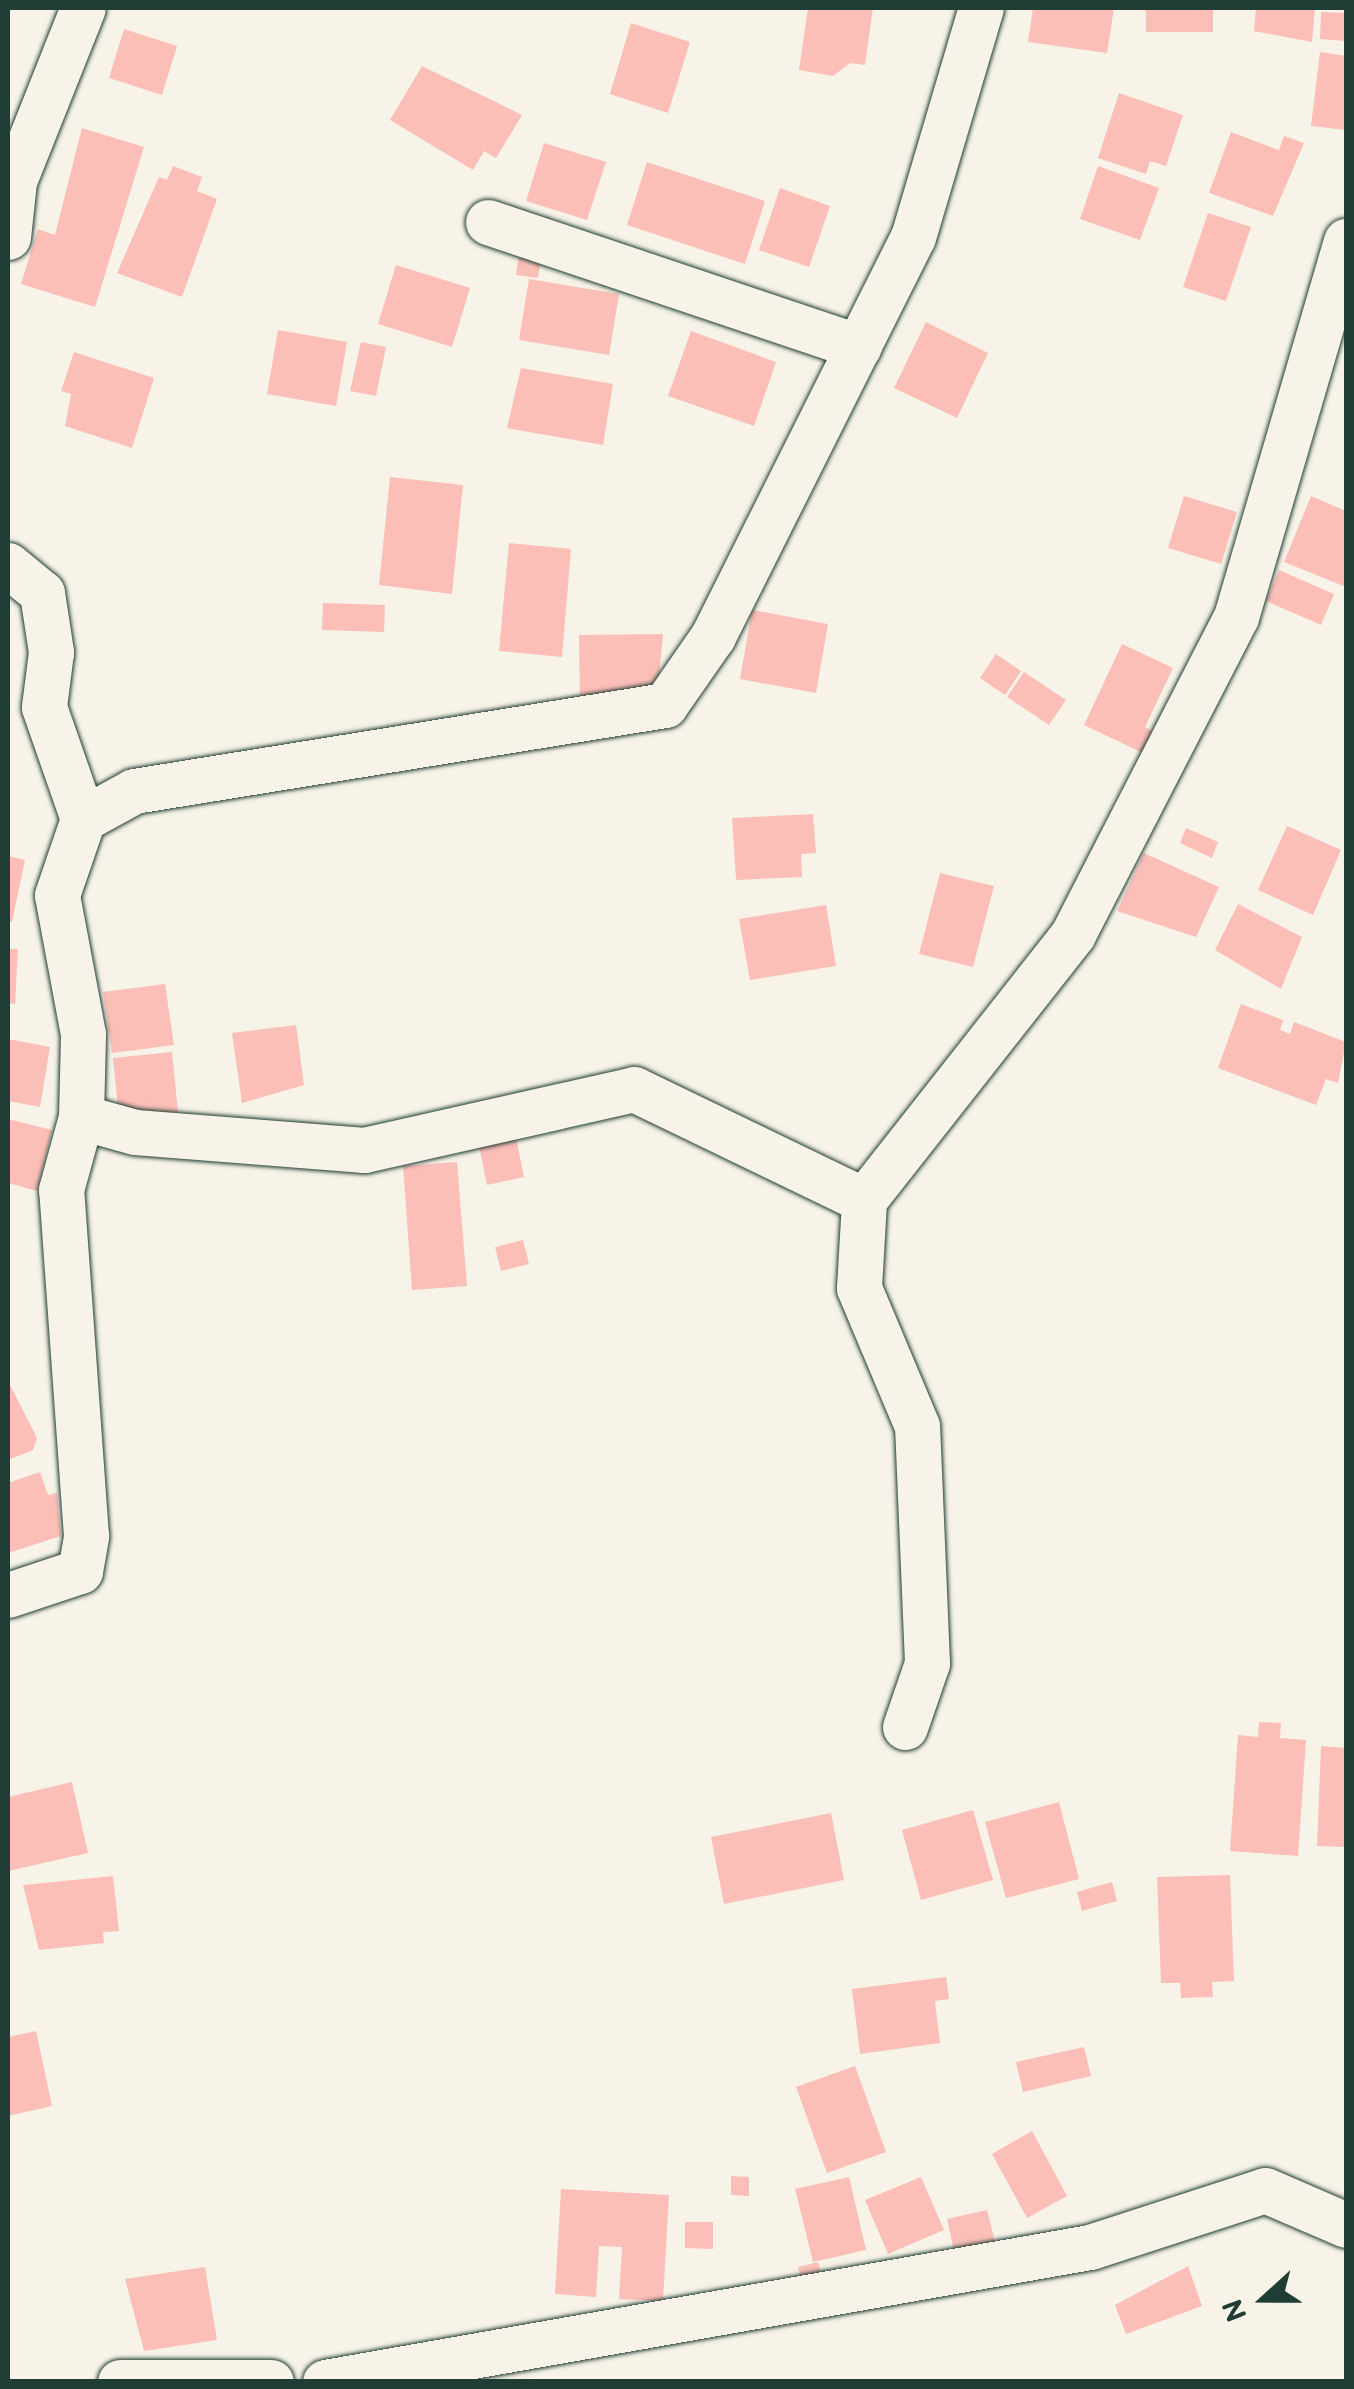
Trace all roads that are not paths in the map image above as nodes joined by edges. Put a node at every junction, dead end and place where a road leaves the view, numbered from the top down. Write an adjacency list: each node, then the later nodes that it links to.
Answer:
1 (83, 8): 4 (street)
2 (981, 8): 6 (street)
3 (488, 222): 6 (street)
4 (8, 237)
5 (1346, 242): 10 (street)
6 (859, 347): 8 (street)
7 (8, 565): 8 (street)
8 (83, 818): 9 (street)
9 (82, 1117): 10 (street); 11 (street)
10 (864, 1200): 12 (street)
11 (8, 1596)
12 (905, 1727)
13 (1346, 2225): 16 (street)
14 (120, 2382): 15 (street)
15 (271, 2382)
16 (325, 2382)

